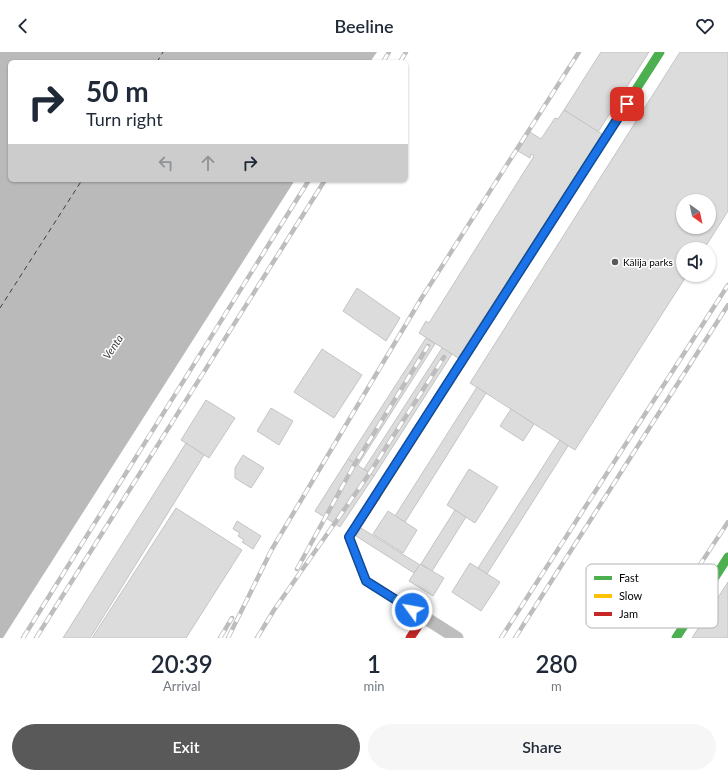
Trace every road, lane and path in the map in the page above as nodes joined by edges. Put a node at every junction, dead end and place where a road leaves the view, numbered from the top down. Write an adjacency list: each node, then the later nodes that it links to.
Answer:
1 (660, 52): 4 (street)
2 (728, 557): 3 (street)
3 (718, 573)
4 (424, 617): 6 (street); 7 (street)
5 (682, 628): 8 (street)
6 (410, 638)
7 (457, 638)
8 (676, 638)

